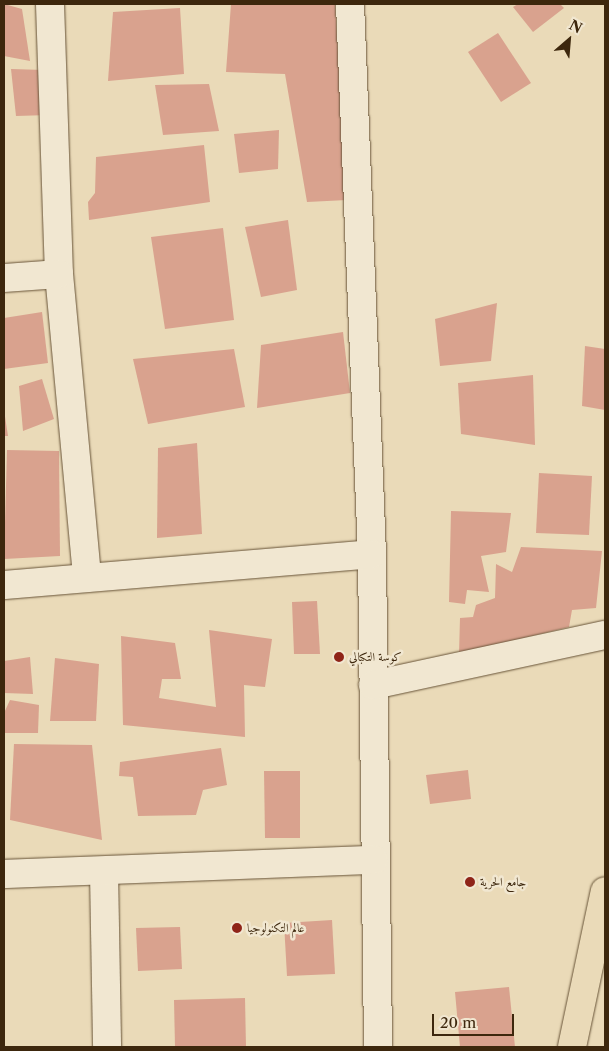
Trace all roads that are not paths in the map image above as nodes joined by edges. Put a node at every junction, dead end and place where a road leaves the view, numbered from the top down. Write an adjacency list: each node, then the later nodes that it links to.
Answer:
1 (50, 4): 3 (street)
2 (350, 4): 5 (street)
3 (59, 274): 4 (street); 6 (street)
4 (4, 278)
5 (372, 554): 6 (street); 9 (street)
6 (87, 578): 7 (street)
7 (4, 585)
8 (605, 635): 9 (street)
9 (373, 685): 10 (street)
10 (374, 860): 11 (street); 15 (street)
11 (104, 871): 12 (street); 14 (street)
12 (4, 874)
13 (605, 891): 16 (main road)
14 (107, 1047)
15 (378, 1047)
16 (572, 1047)

